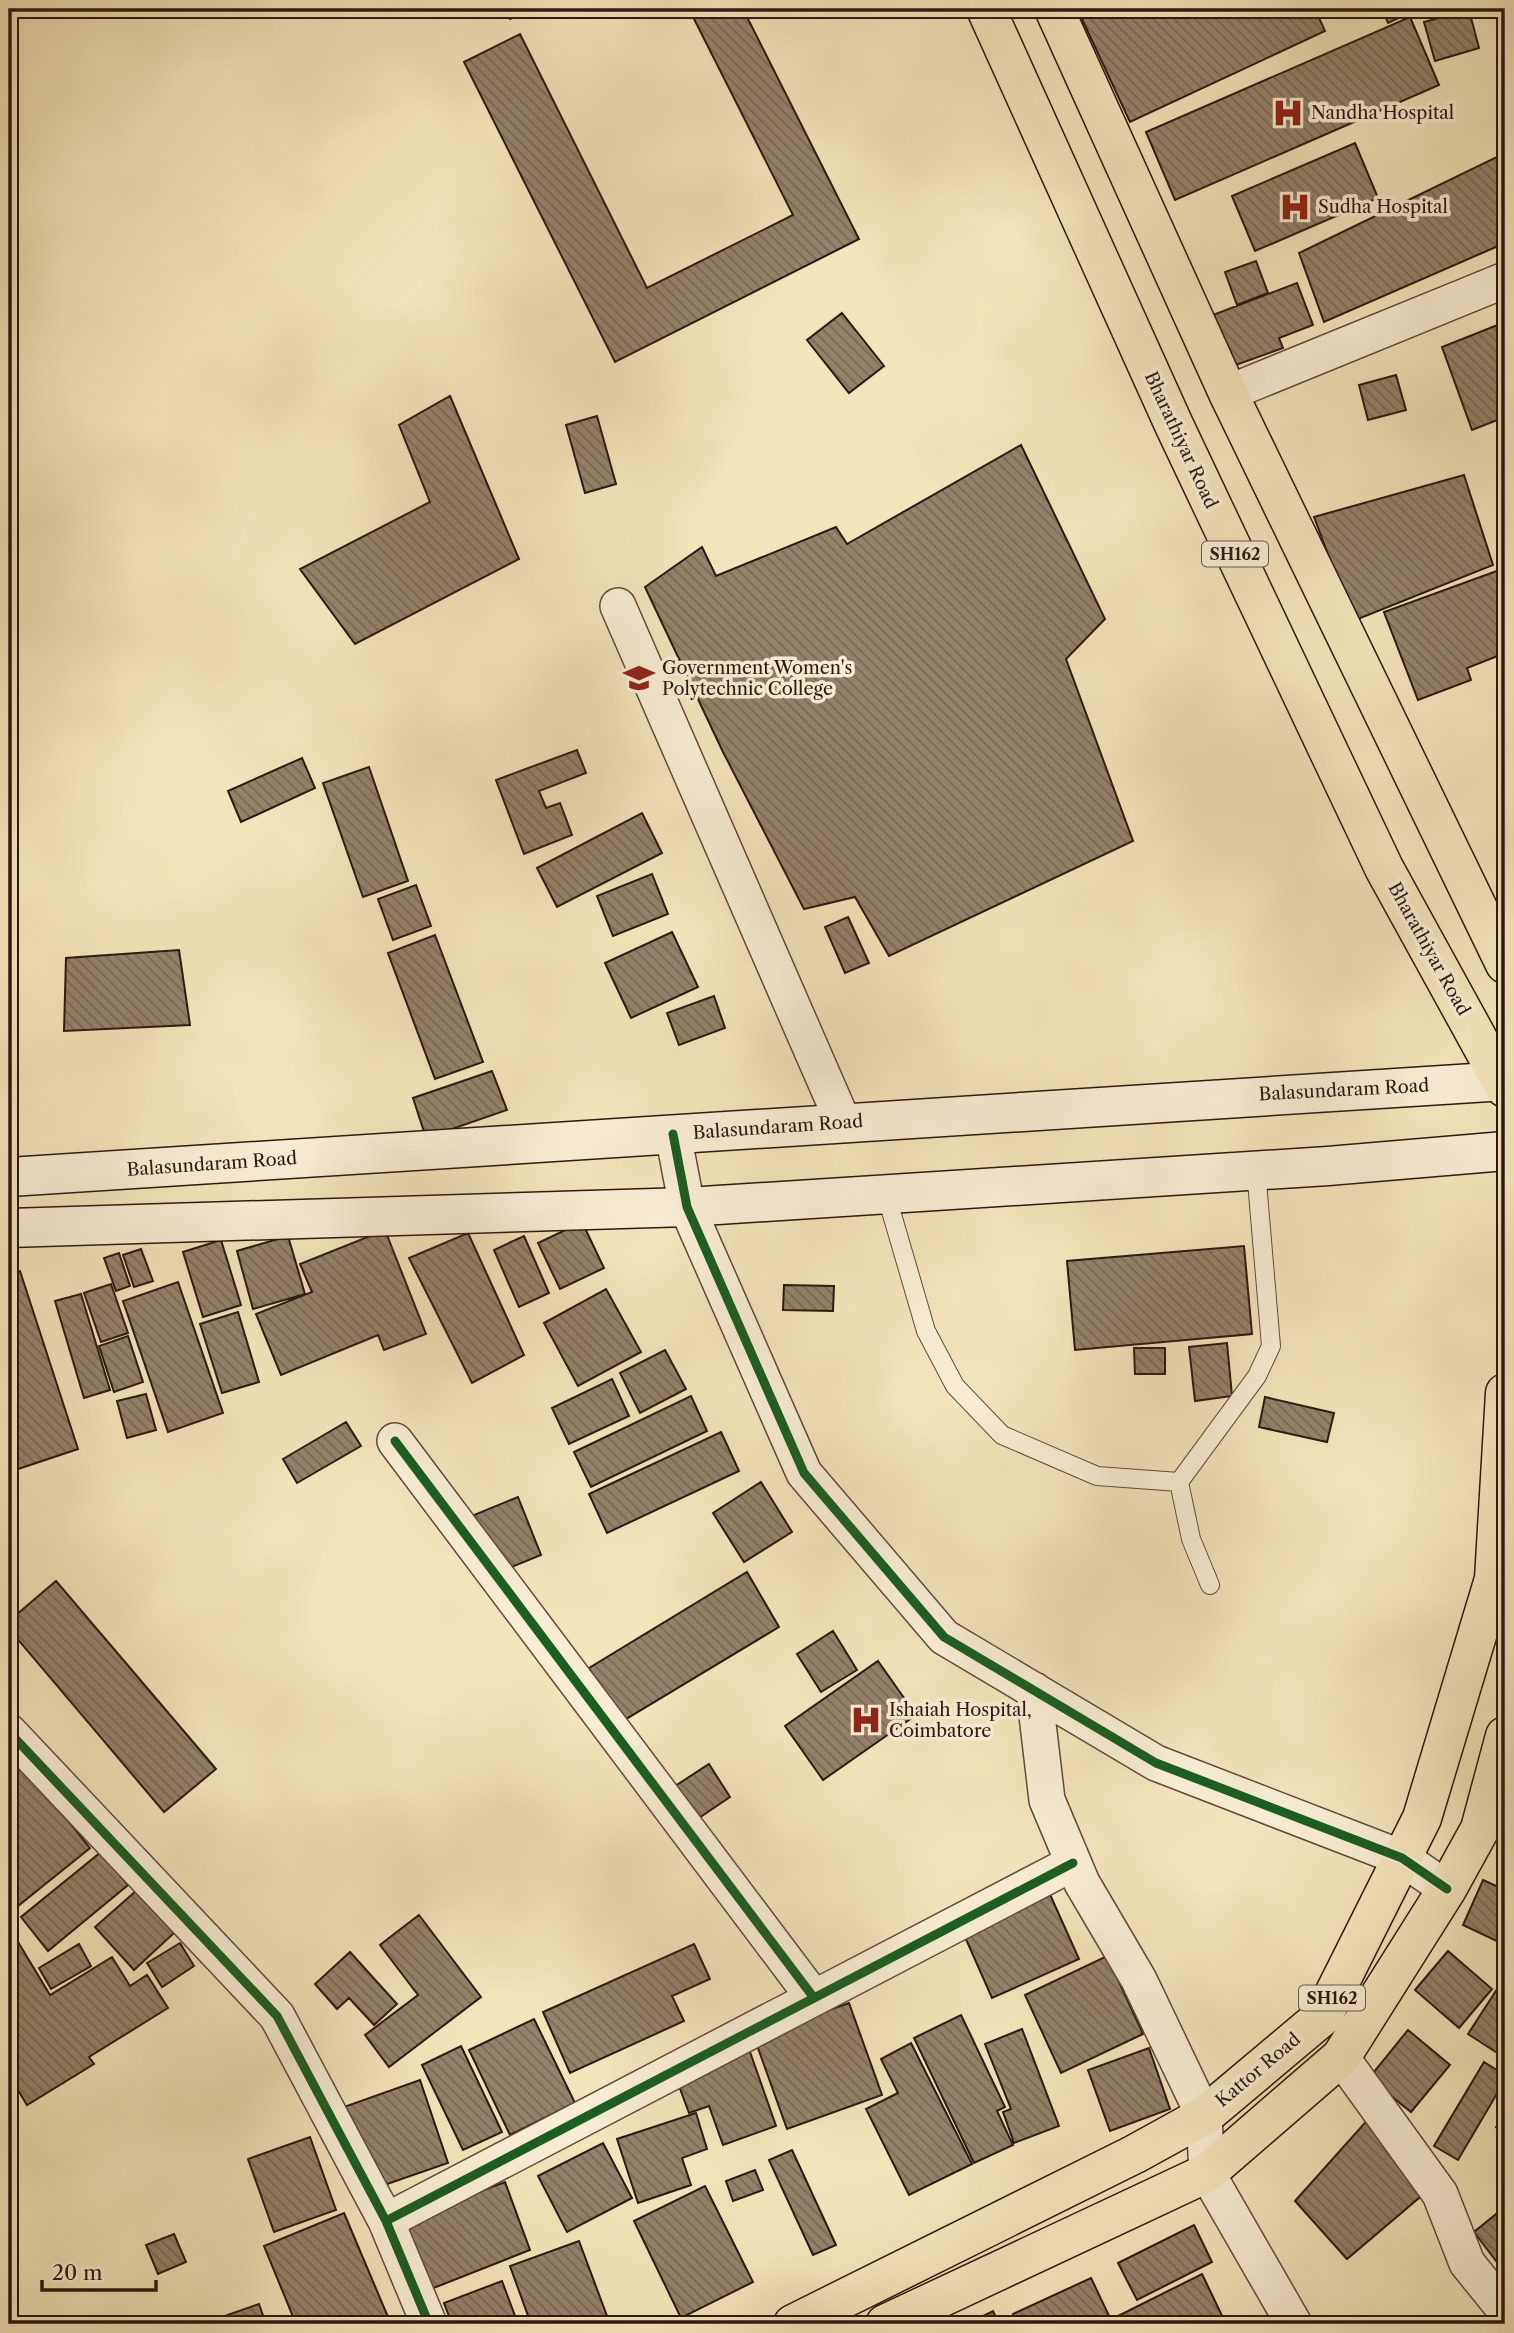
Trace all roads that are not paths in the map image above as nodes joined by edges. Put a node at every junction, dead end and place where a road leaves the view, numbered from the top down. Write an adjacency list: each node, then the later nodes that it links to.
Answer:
1 (986, 9): 7 (main road, Bharathiyar Road / SH162)
2 (1054, 9): 4 (main road)
3 (1505, 280): 4 (street)
4 (1228, 393): 6 (main road)
5 (618, 606): 8 (street)
6 (1505, 964)
7 (1505, 1083): 8 (main road, Balasundaram Road)
8 (843, 1122): 9 (main road, Balasundaram Road)
9 (673, 1134): 12 (main road, Balasundaram Road); 14 (street)
10 (1505, 1151): 11 (main road)
11 (1256, 1170): 13 (main road); 18 (lane)
12 (9, 1177)
13 (886, 1194): 14 (main road); 18 (lane)
14 (687, 1207): 15 (main road); 20 (street)
15 (9, 1228)
16 (1505, 1393): 23 (main road, Kattor Road / SH162)
17 (395, 1441): 26 (street)
18 (1179, 1482): 19 (lane)
19 (1210, 1585)
20 (1034, 1690): 23 (street); 24 (street)
21 (9, 1732): 30 (street)
22 (1505, 1736): 25 (main road, SH162)
23 (1402, 1858): 25 (street); 28 (main road, Kattor Road / SH162)
24 (1073, 1863): 26 (street); 28 (street)
25 (1447, 1889): 27 (main road, SH162)
26 (814, 1998): 30 (street)
27 (1341, 2057): 29 (main road, SH162); 31 (street)
28 (1204, 2116): 29 (street); 33 (main road, Kattor Road / SH162)
29 (1208, 2173): 34 (main road, SH162); 35 (street)
30 (386, 2221): 32 (street)
31 (1505, 2310)
32 (429, 2324)
33 (793, 2324)
34 (885, 2324)
35 (1294, 2324)

